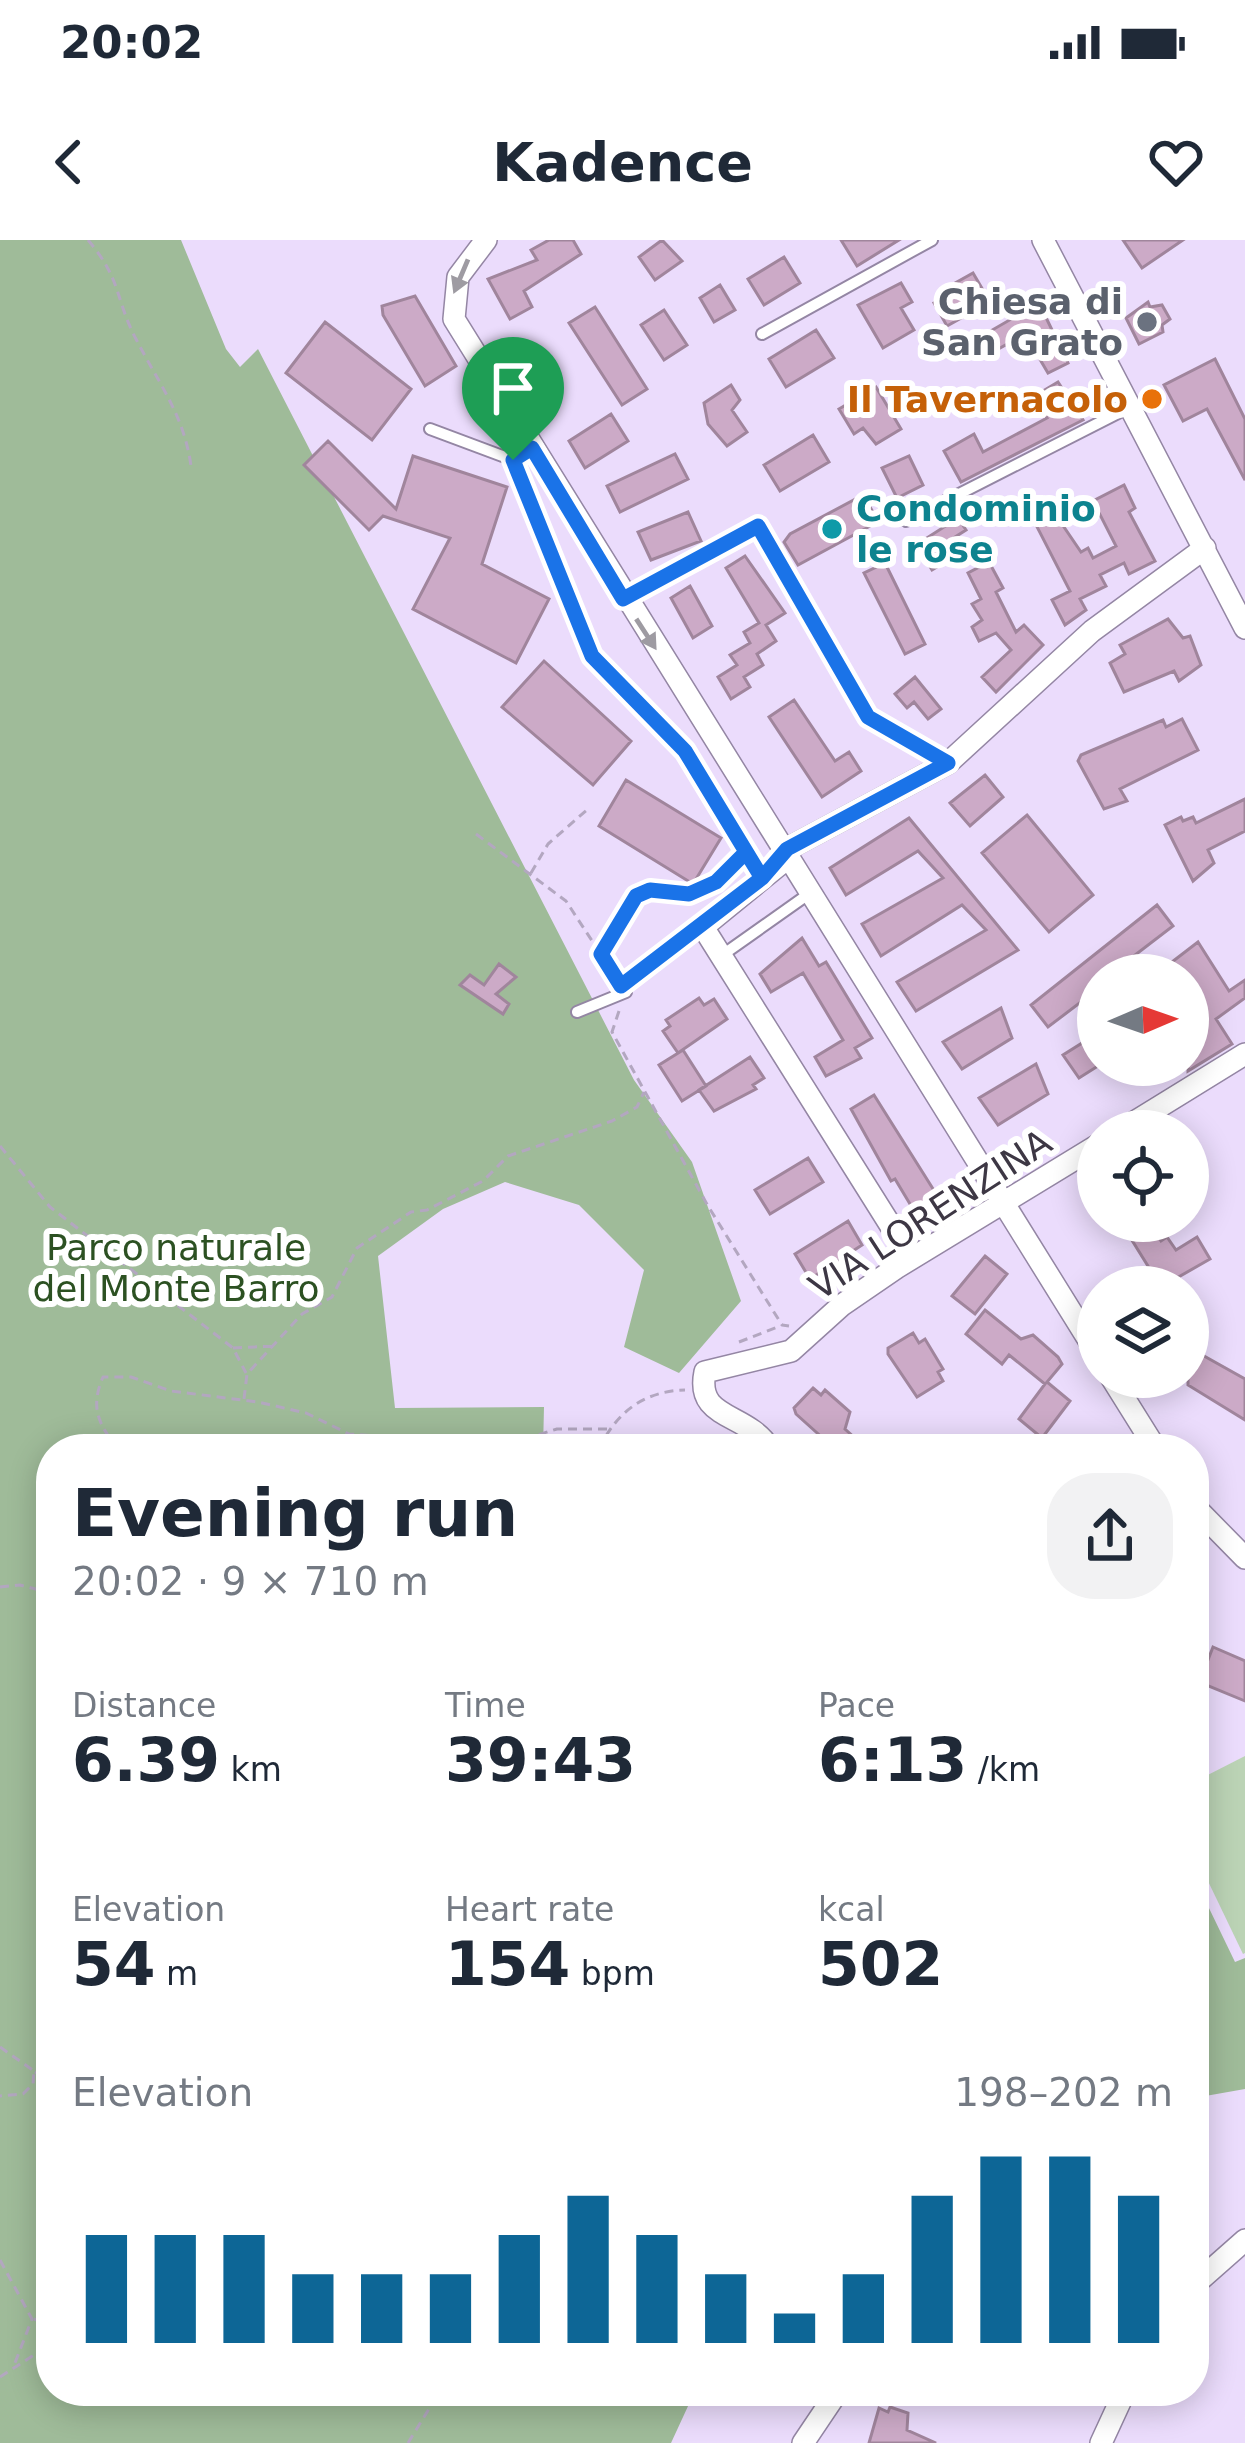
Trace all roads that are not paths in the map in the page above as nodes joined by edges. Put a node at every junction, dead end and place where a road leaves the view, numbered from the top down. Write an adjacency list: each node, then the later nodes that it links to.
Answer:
1 (486, 240): 7 (street, one-way to 7)
2 (932, 240): 4 (lane)
3 (1043, 240): 5 (street)
4 (762, 334)
5 (1130, 406): 8 (lane); 9 (street)
6 (430, 429): 7 (lane)
7 (522, 454): 10 (street); 14 (lane)
8 (906, 521)
9 (1205, 548): 11 (street); 12 (street)
10 (623, 599): 12 (lane); 13 (street, one-way to 13)
11 (1245, 628)
12 (948, 763): 13 (street)
13 (787, 849): 14 (street); 22 (street)
14 (762, 878): 16 (street)
15 (803, 898): 17 (lane)
16 (703, 927): 17 (street); 18 (lane)
17 (721, 956): 23 (street)
18 (578, 1012)
19 (1245, 1054): 20 (street)
20 (1154, 1110)
21 (1077, 1158): 22 (street, VIA LORENZINA)
22 (1004, 1203): 23 (street, VIA LORENZINA); 24 (street)
23 (911, 1258): 26 (street, VIA LORENZINA)
24 (1077, 1321)
25 (1125, 1398): 27 (street)
26 (761, 1434)
27 (1147, 1434)
28 (1209, 1521): 29 (street)
29 (1245, 1558)
30 (1245, 2240): 31 (street)
31 (1209, 2272)
32 (828, 2406): 34 (street)
33 (1118, 2406): 35 (street)
34 (803, 2443)
35 (1101, 2443)

